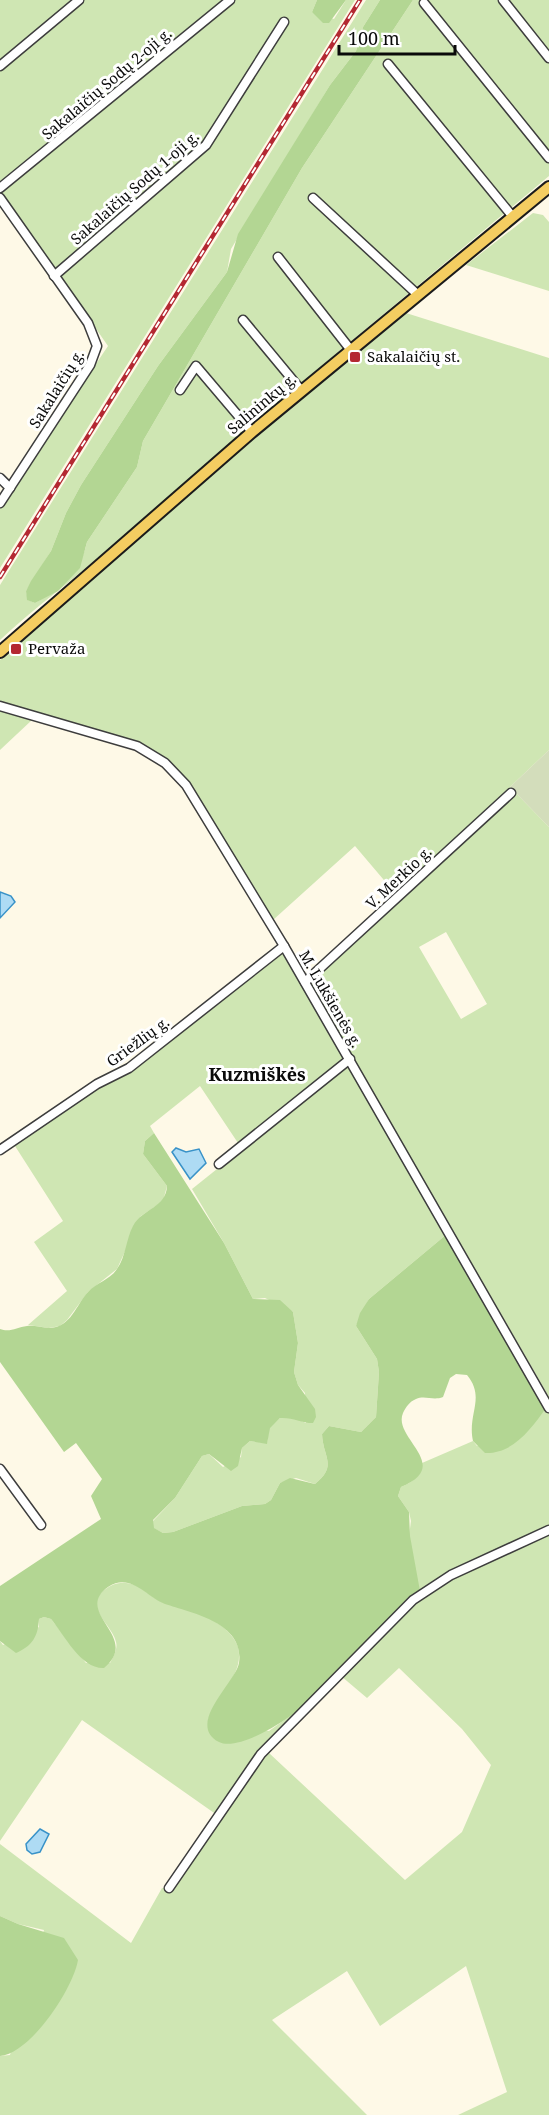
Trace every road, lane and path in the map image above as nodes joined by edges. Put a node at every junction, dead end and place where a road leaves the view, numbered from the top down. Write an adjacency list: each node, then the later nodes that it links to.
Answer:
1 (79, 0): 8 (street)
2 (230, 0): 11 (street, Sakalaičių Sodų 2-oji g.)
3 (503, 0): 6 (street)
4 (424, 3): 9 (street)
5 (284, 22): 16 (street, Sakalaičių Sodų 1-oji g.)
6 (549, 58)
7 (388, 64): 14 (street)
8 (0, 66)
9 (549, 158)
10 (549, 187): 14 (main road, Salininkų g.)
11 (0, 188)
12 (0, 198): 16 (street, Sakalaičių g.)
13 (313, 198): 17 (street)
14 (513, 217): 17 (main road, Salininkų g.)
15 (278, 257): 19 (street)
16 (54, 276): 24 (street, Sakalaičių g.)
17 (417, 294): 19 (main road, Salininkų g.)
18 (243, 320): 21 (street)
19 (350, 349): 21 (main road, Salininkų g.)
20 (180, 390): 22 (street)
21 (301, 390): 22 (main road, Salininkų g.)
22 (252, 432): 26 (main road, Salininkų g.)
23 (0, 478): 24 (street)
24 (10, 488): 25 (street, Sakalaičių g.)
25 (0, 503)
26 (0, 652)
27 (0, 706): 29 (street, M. Lukšienės g.)
28 (511, 793): 30 (street, V. Merkio g.)
29 (284, 945): 30 (street, M. Lukšienės g.); 32 (street, Griežlių g.)
30 (305, 982): 31 (street, M. Lukšienės g.)
31 (350, 1059): 33 (street); 34 (street, M. Lukšienės g.)
32 (0, 1150)
33 (219, 1164)
34 (549, 1408)
35 (0, 1469): 36 (street)
36 (41, 1525)
37 (549, 1530): 38 (street)
38 (169, 1888)

